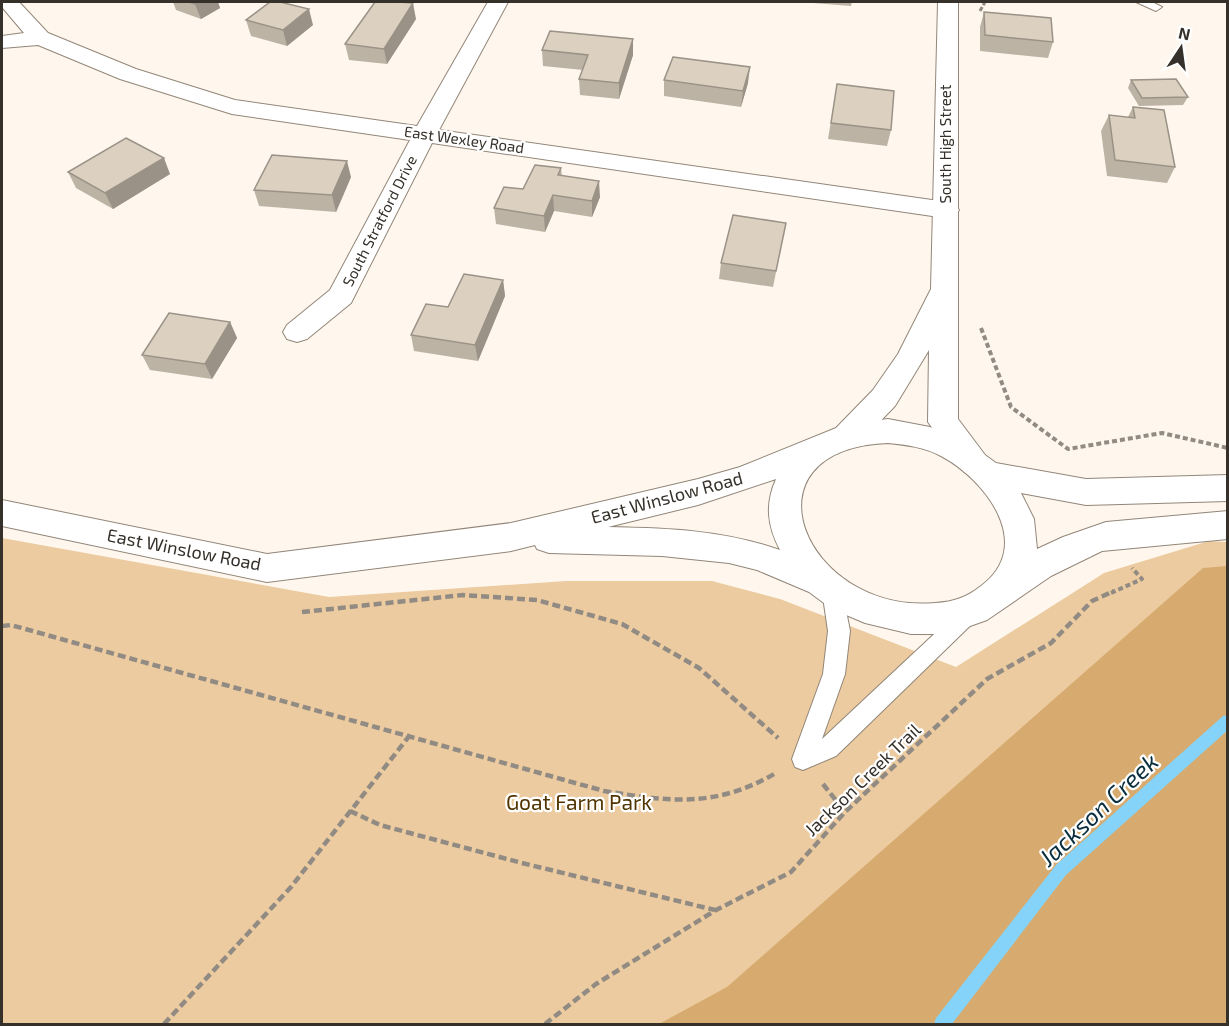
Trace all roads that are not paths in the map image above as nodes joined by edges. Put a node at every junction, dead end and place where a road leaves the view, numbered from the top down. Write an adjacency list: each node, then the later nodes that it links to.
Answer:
1 (8, 2): 6 (street, East Wexley Road)
2 (498, 2): 8 (street, South Stratford Drive)
3 (948, 2): 9 (street, South High Street)
4 (1142, 2): 5 (lane)
5 (1156, 7)
6 (40, 38): 7 (street); 8 (street, East Wexley Road)
7 (2, 42)
8 (425, 134): 9 (street, East Wexley Road); 11 (street, South Stratford Drive)
9 (946, 210): 10 (street, South High Street)
10 (946, 286): 12 (street, South High Street); 13 (street, South High Street)
11 (297, 332)
12 (833, 442): 13 (street); 17 (street, East Winslow Road); 18 (street)
13 (981, 468): 14 (street); 19 (street)
14 (1227, 488)
15 (2, 513): 17 (street, East Winslow Road)
16 (1227, 525): 19 (street)
17 (512, 537): 18 (street, East Winslow Road)
18 (826, 585): 20 (street); 20 (lane)
19 (1003, 589): 20 (street)
20 (974, 609)

